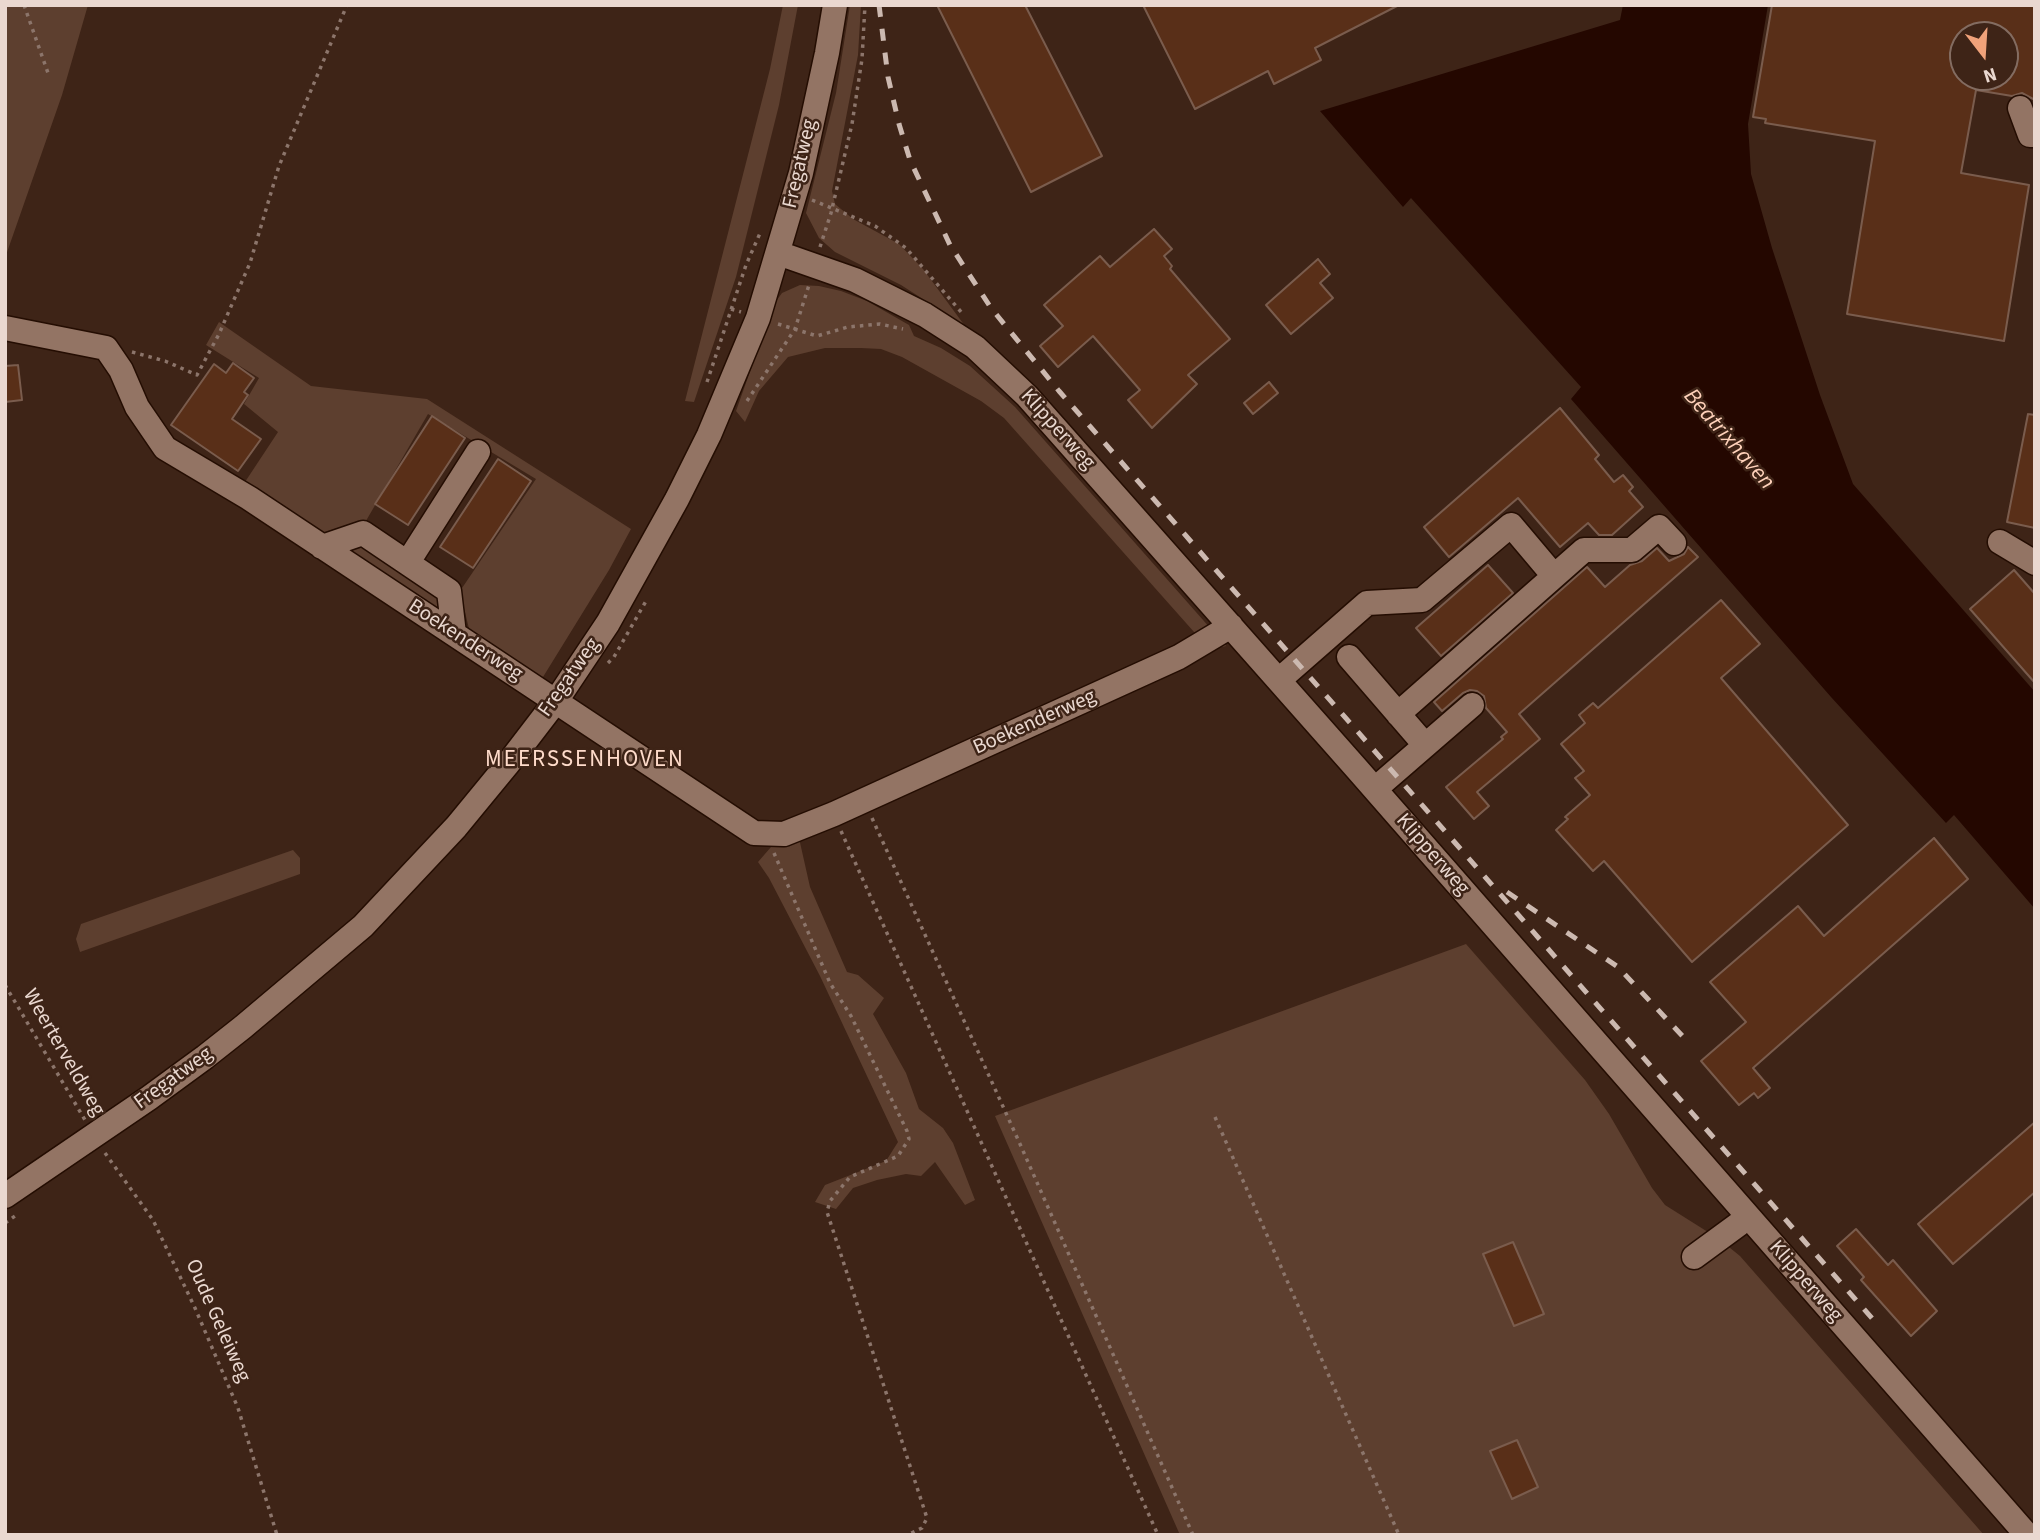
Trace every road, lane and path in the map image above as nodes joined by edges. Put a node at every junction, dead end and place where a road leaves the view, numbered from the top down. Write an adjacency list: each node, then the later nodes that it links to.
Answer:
1 (24, 5): 4 (path)
2 (346, 5): 13 (path)
3 (835, 5): 7 (street, Fregatweg)
4 (48, 73)
5 (2020, 108): 6 (street)
6 (2035, 135)
7 (795, 193): 8 (street, Fregatweg); 12 (path)
8 (778, 253): 12 (street, Klipperweg); 25 (street, Fregatweg)
9 (5, 328): 13 (street)
10 (795, 329): 11 (path)
11 (910, 331)
12 (975, 347): 21 (street, Klipperweg)
13 (106, 348): 17 (street, Boekenderweg)
14 (478, 452): 18 (street)
15 (2000, 542): 19 (street)
16 (1674, 543): 20 (street)
17 (322, 547): 18 (street); 22 (street, Boekenderweg)
18 (408, 562): 22 (street)
19 (2035, 563)
20 (1554, 576): 24 (street); 27 (street)
21 (1231, 626): 24 (street, Klipperweg); 30 (street, Boekenderweg)
22 (454, 634): 25 (street, Boekenderweg)
23 (1349, 657): 27 (street)
24 (1279, 680): 29 (street, Klipperweg)
25 (556, 701): 32 (street, Boekenderweg); 35 (street, Fregatweg)
26 (1472, 705): 28 (street)
27 (1398, 714): 28 (street)
28 (1425, 745): 29 (street)
29 (1375, 789): 44 (street, Klipperweg)
30 (864, 800): 31 (street, Boekenderweg); 42 (path)
31 (834, 814): 32 (street, Boekenderweg); 41 (path)
32 (769, 834): 40 (path)
33 (5, 985): 35 (path, Weerterveldweg)
34 (1215, 1117): 43 (path)
35 (93, 1137): 36 (street, Fregatweg); 39 (path, Oude Geleiweg)
36 (5, 1196)
37 (1739, 1224): 38 (street)
38 (1694, 1257)
39 (277, 1535)
40 (907, 1535)
41 (1158, 1535)
42 (1193, 1535)
43 (1398, 1535)
44 (2027, 1535)

